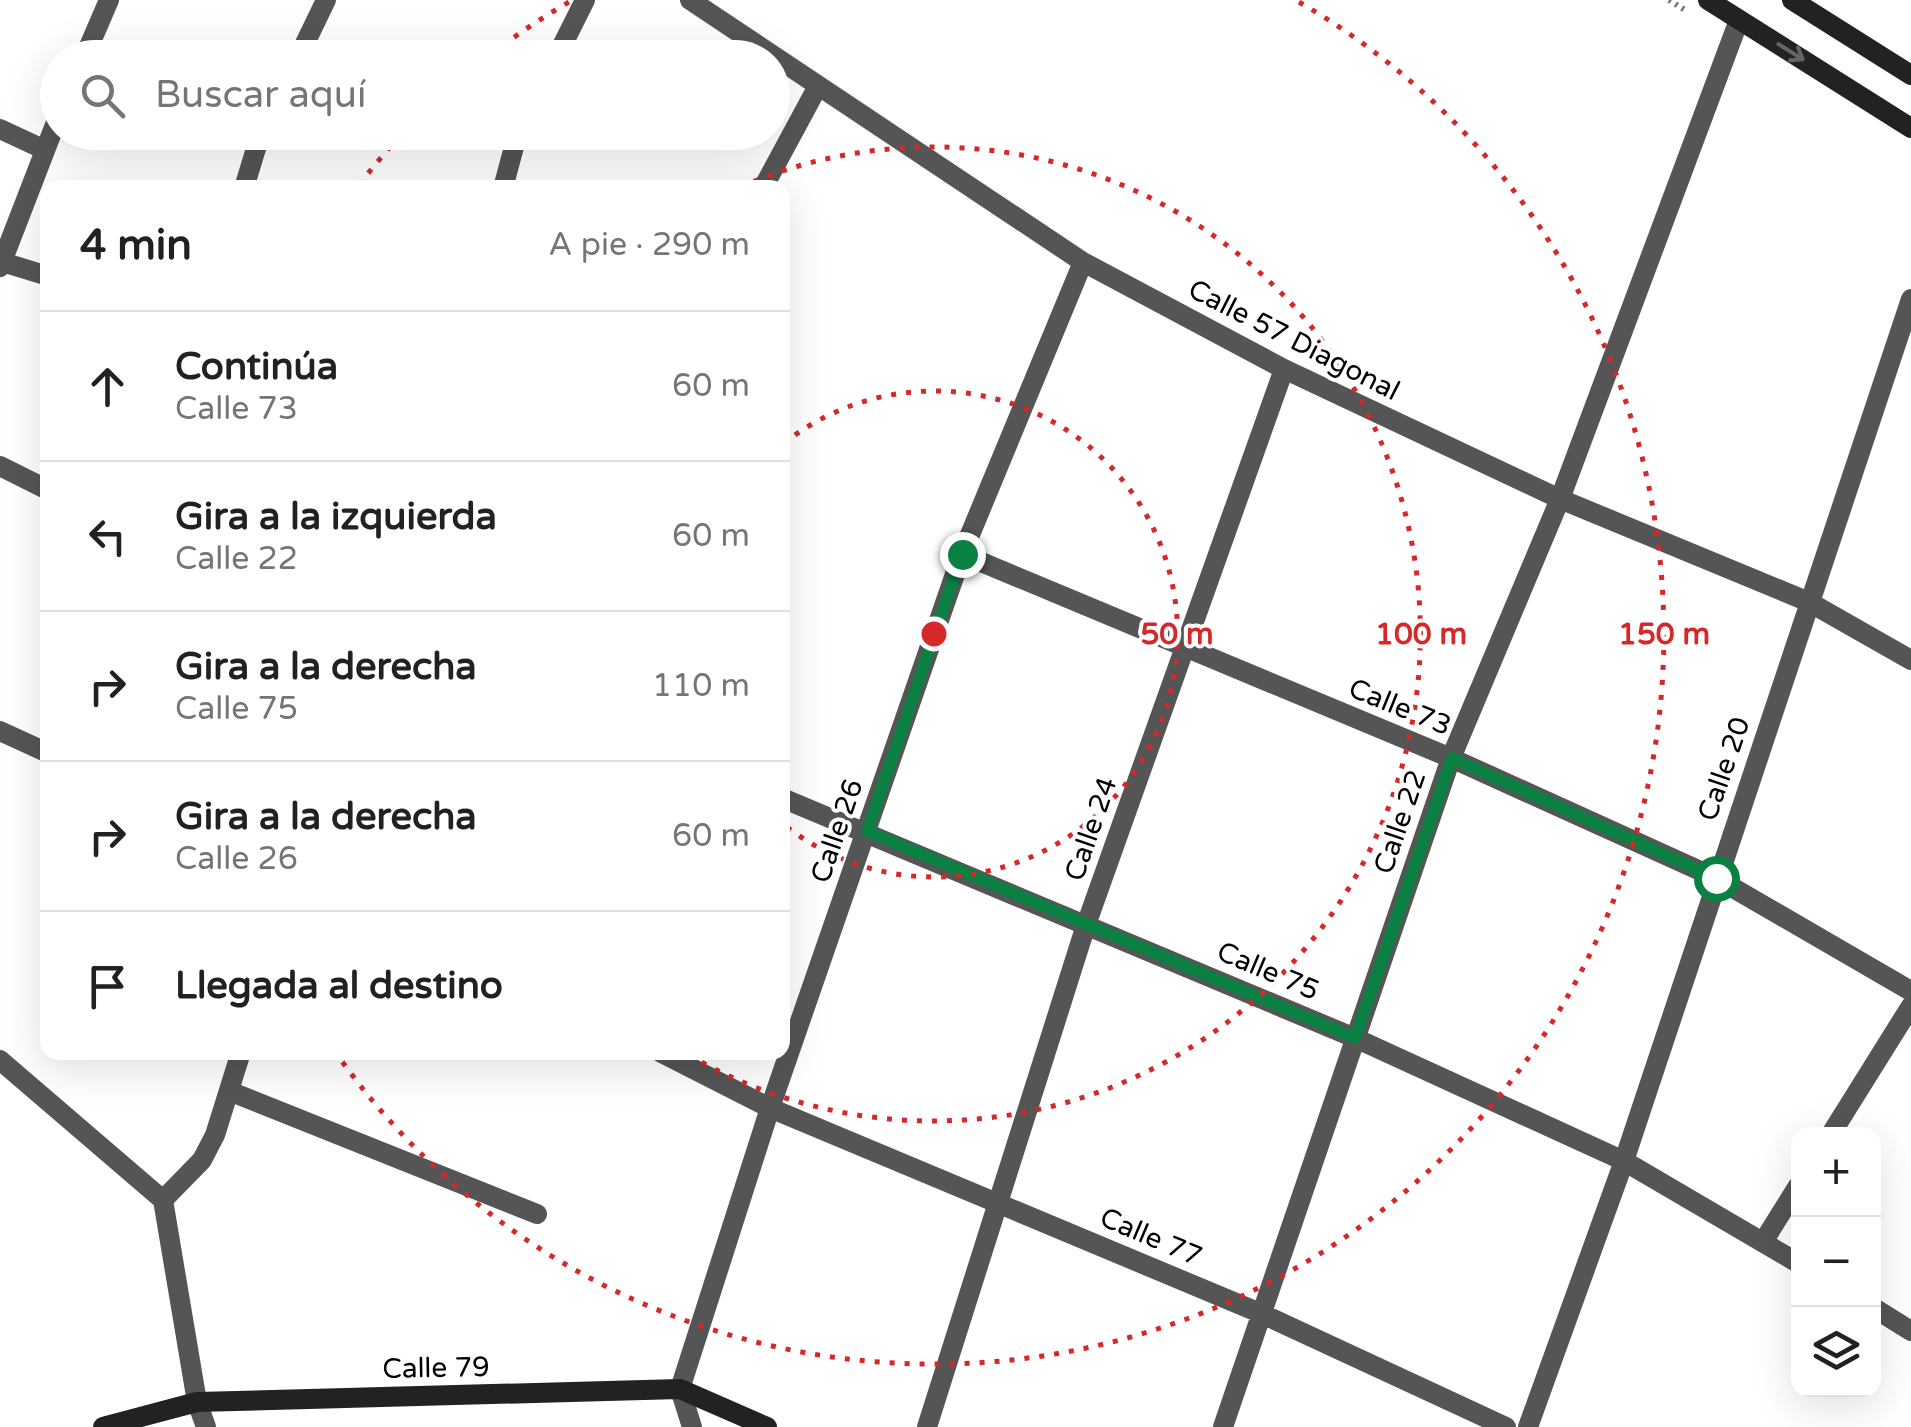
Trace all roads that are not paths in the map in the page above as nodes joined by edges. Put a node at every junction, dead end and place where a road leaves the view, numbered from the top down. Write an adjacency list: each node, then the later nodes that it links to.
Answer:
1 (109, 0): 8 (street)
2 (326, 0): 9 (street)
3 (585, 0): 10 (street)
4 (690, 0): 11 (street, Calle 57 Diagonal)
5 (1708, 0): 7 (main road)
6 (1792, 0): 13 (main road)
7 (1740, 20): 15 (main road, one-way to 15); 33 (street, Calle 22)
8 (92, 40)
9 (307, 40)
10 (565, 40)
11 (750, 40)
12 (790, 67): 14 (street, Calle 57 Diagonal)
13 (1911, 75)
14 (818, 86): 17 (street); 26 (street, Calle 57 Diagonal)
15 (1911, 128)
16 (0, 129): 18 (street)
17 (790, 139)
18 (40, 149)
19 (43, 150): 27 (street)
20 (256, 150): 23 (street)
21 (513, 150): 24 (street)
22 (784, 150): 25 (street)
23 (246, 180)
24 (505, 180)
25 (768, 180)
26 (1083, 262): 30 (street, Calle 57 Diagonal); 34 (street, Calle 26)
27 (1, 264): 28 (street)
28 (40, 274)
29 (1911, 299): 35 (street, Calle 20)
30 (1284, 369): 33 (street, Calle 57 Diagonal); 36 (street, Calle 24)
31 (0, 466): 32 (street)
32 (40, 486)
33 (1560, 499): 35 (street, Calle 57 Diagonal); 40 (street, Calle 22)
34 (962, 554): 36 (street, Calle 73); 42 (street, Calle 26)
35 (1809, 602): 37 (street, Calle 57 Diagonal); 43 (street, Calle 20)
36 (1182, 648): 40 (street, Calle 73); 44 (street, Calle 24)
37 (1911, 660)
38 (0, 731): 39 (street)
39 (40, 748)
40 (1452, 758): 43 (street, Calle 73); 47 (street, Calle 22)
41 (790, 801): 42 (street, Calle 75)
42 (867, 831): 44 (street, Calle 75); 48 (street, Calle 26)
43 (1716, 878): 45 (street, Calle 73); 56 (street, Calle 20)
44 (1086, 926): 47 (street, Calle 75); 59 (street, Calle 24)
45 (1911, 991)
46 (1911, 1006): 55 (street)
47 (1355, 1038): 56 (street, Calle 75); 64 (street, Calle 22)
48 (790, 1051)
49 (0, 1060): 58 (street)
50 (239, 1060): 53 (street)
51 (676, 1060): 54 (street, Calle 77)
52 (787, 1060): 54 (street, Calle 26)
53 (229, 1092): 58 (street); 60 (street)
54 (770, 1108): 59 (street, Calle 77); 66 (street, Calle 26)
55 (1834, 1127)
56 (1624, 1161): 61 (street, Calle 75); 75 (street, Calle 20)
57 (1791, 1197): 61 (street)
58 (163, 1200): 67 (street)
59 (996, 1202): 64 (street, Calle 77); 72 (street, Calle 24)
60 (537, 1214)
61 (1763, 1242): 62 (street, Calle 75)
62 (1791, 1260)
63 (1881, 1312): 65 (street)
64 (1260, 1313): 73 (street, Calle 22); 74 (street, Calle 77)
65 (1911, 1331)
66 (680, 1390): 67 (main road, Calle 79); 70 (street); 71 (main road, Calle 79)
67 (198, 1402): 68 (main road, Calle 79); 69 (street)
68 (103, 1427)
69 (206, 1427)
70 (692, 1427)
71 (767, 1427)
72 (926, 1427)
73 (1222, 1427)
74 (1506, 1427)
75 (1528, 1427)

